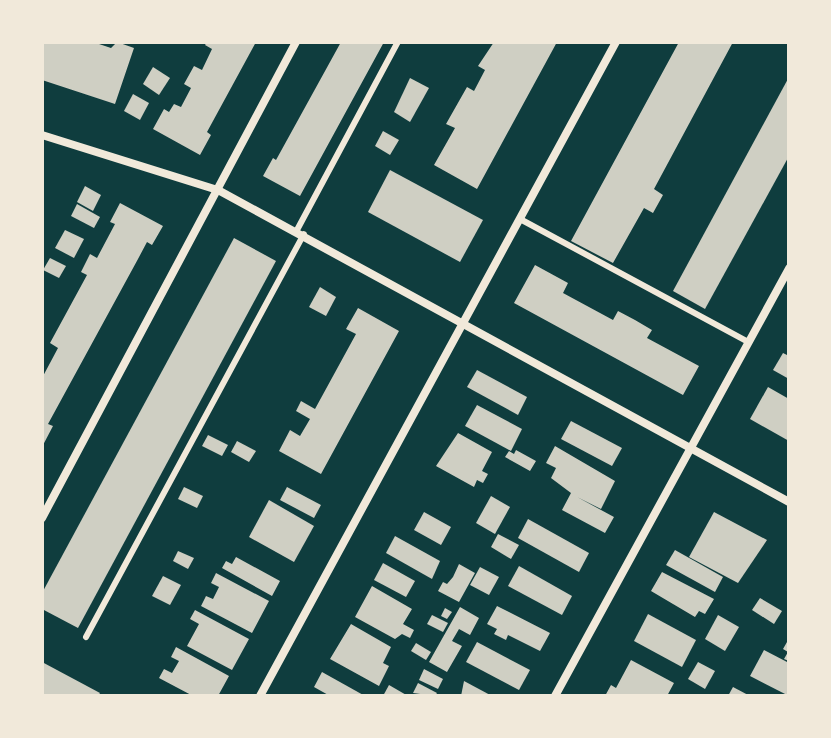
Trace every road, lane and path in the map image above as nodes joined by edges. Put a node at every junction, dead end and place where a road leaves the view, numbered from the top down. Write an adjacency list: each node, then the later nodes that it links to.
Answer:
1 (296, 42): 5 (street)
2 (398, 42): 7 (lane)
3 (616, 42): 6 (street)
4 (42, 135): 5 (street)
5 (218, 190): 7 (street); 12 (street)
6 (520, 219): 9 (street); 10 (lane)
7 (300, 232): 9 (street); 15 (lane)
8 (789, 268): 10 (street)
9 (463, 325): 11 (street); 16 (street)
10 (748, 342): 11 (street)
11 (690, 448): 13 (street); 17 (street)
12 (46, 500): 14 (street)
13 (789, 502)
14 (42, 518)
15 (86, 637)
16 (260, 696)
17 (555, 696)

